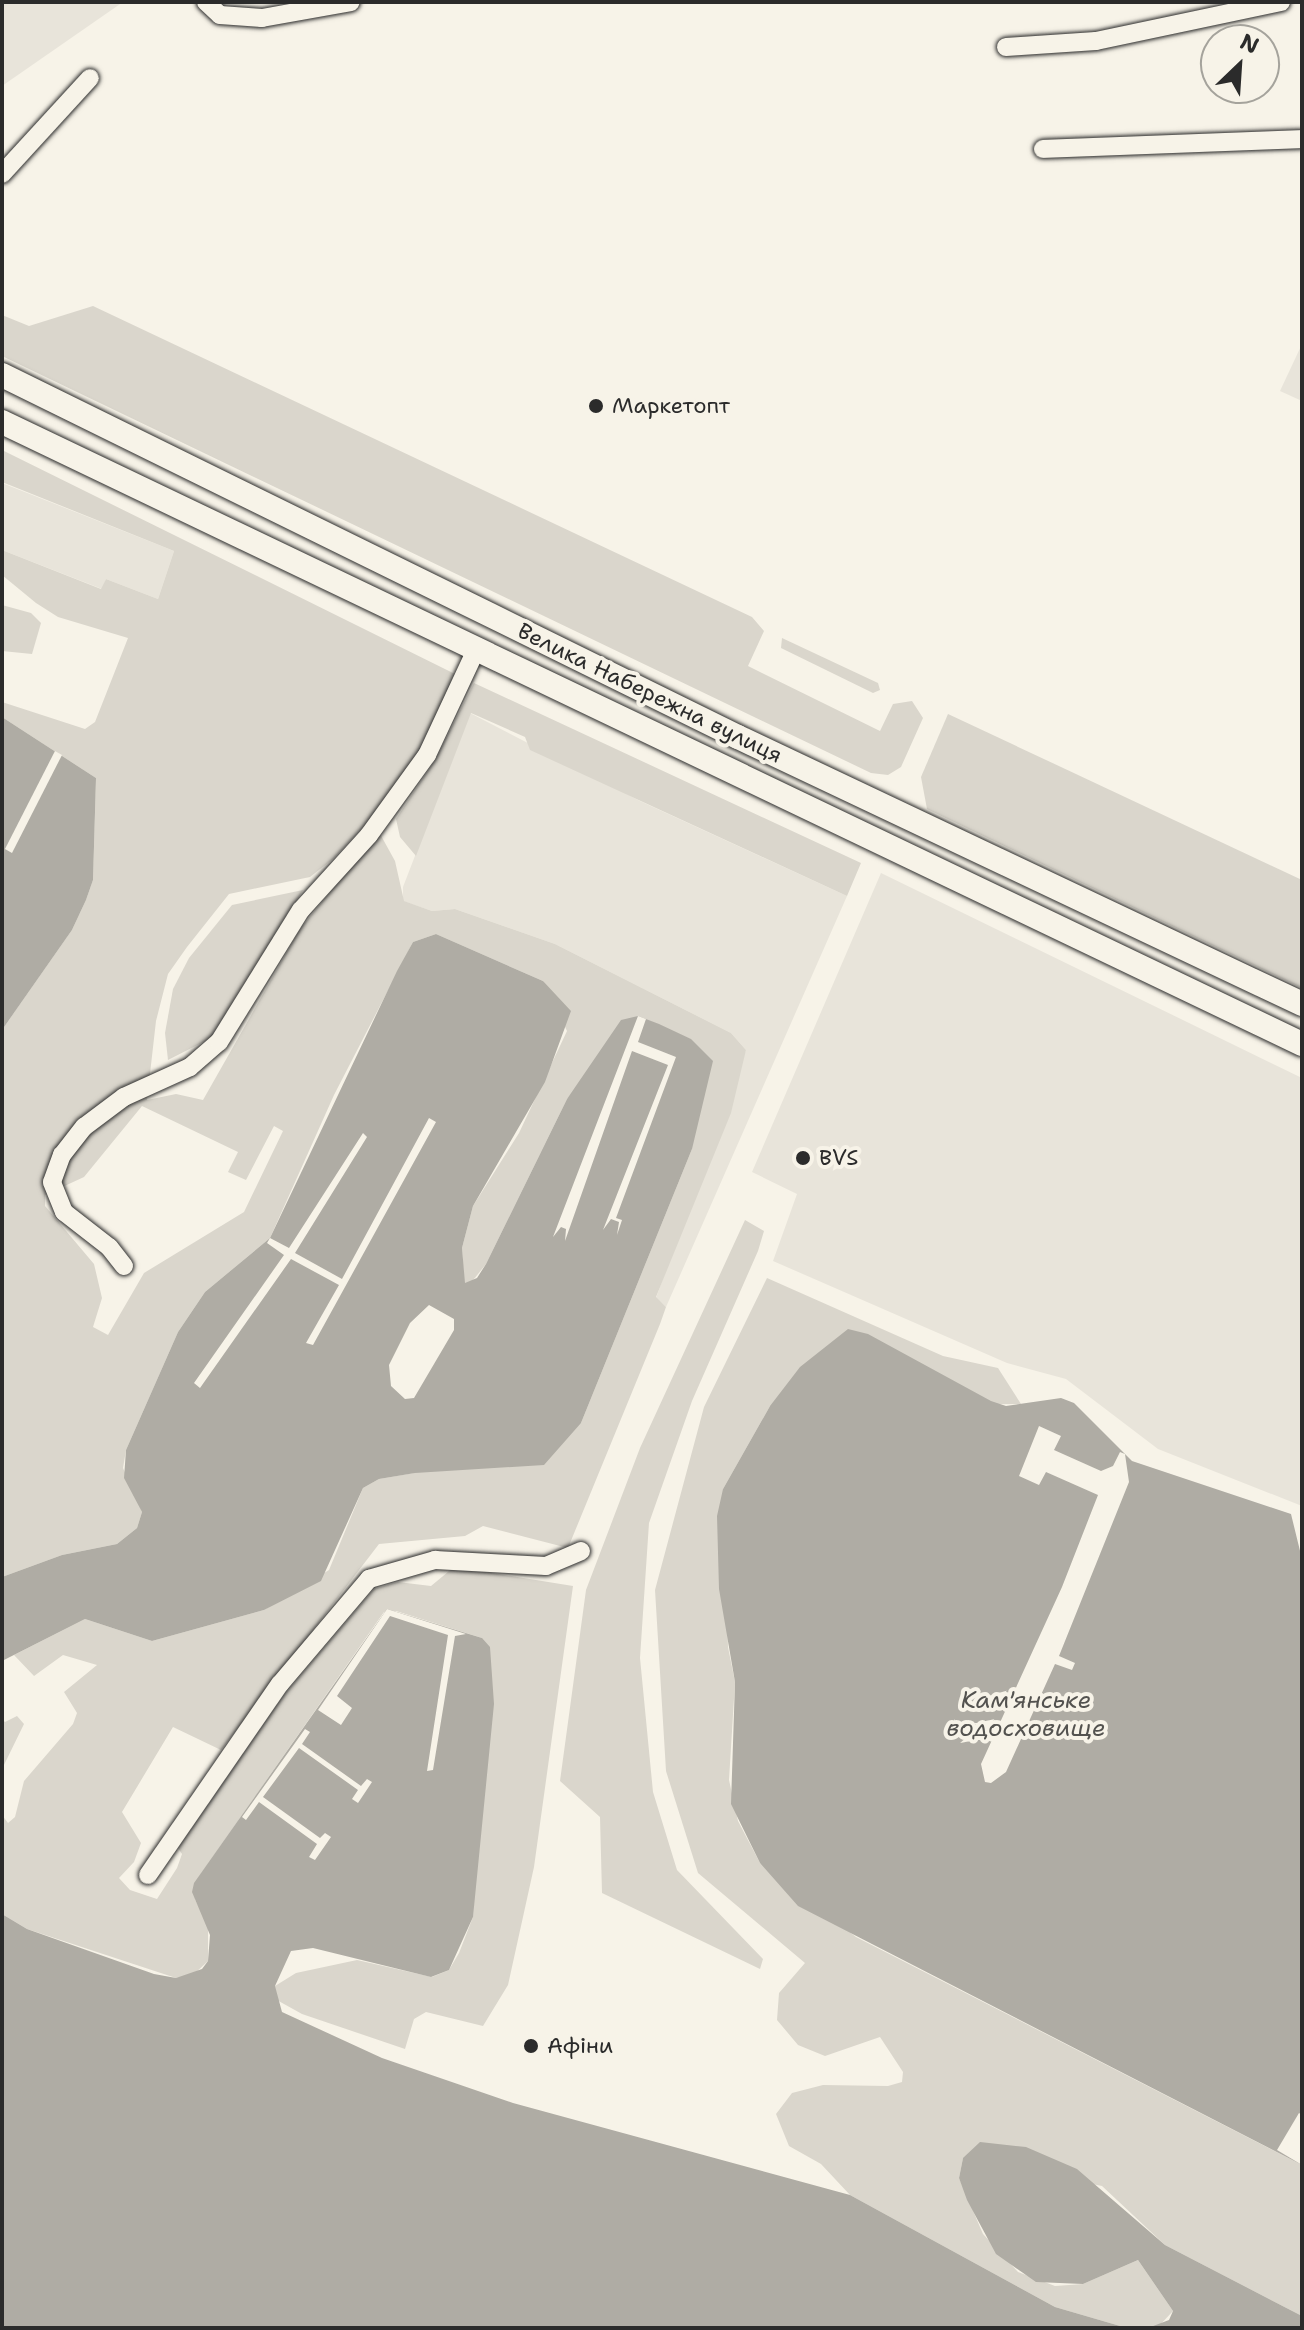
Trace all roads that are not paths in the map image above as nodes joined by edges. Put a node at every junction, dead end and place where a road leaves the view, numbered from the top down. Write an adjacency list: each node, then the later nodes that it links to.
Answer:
1 (351, 2): 3 (street)
2 (1281, 2): 4 (street)
3 (213, 8)
4 (1006, 47)
5 (90, 78): 8 (street)
6 (1302, 139): 7 (street)
7 (1043, 149)
8 (2, 174)
9 (2, 375): 12 (street, Велика Набережна вулиця)
10 (2, 422): 11 (street, Велика Набережна вулиця)
11 (476, 650): 13 (street, Велика Набережна вулиця); 14 (street)
12 (1302, 1004)
13 (1302, 1044)
14 (124, 1266)
15 (581, 1551): 16 (street)
16 (148, 1875)

